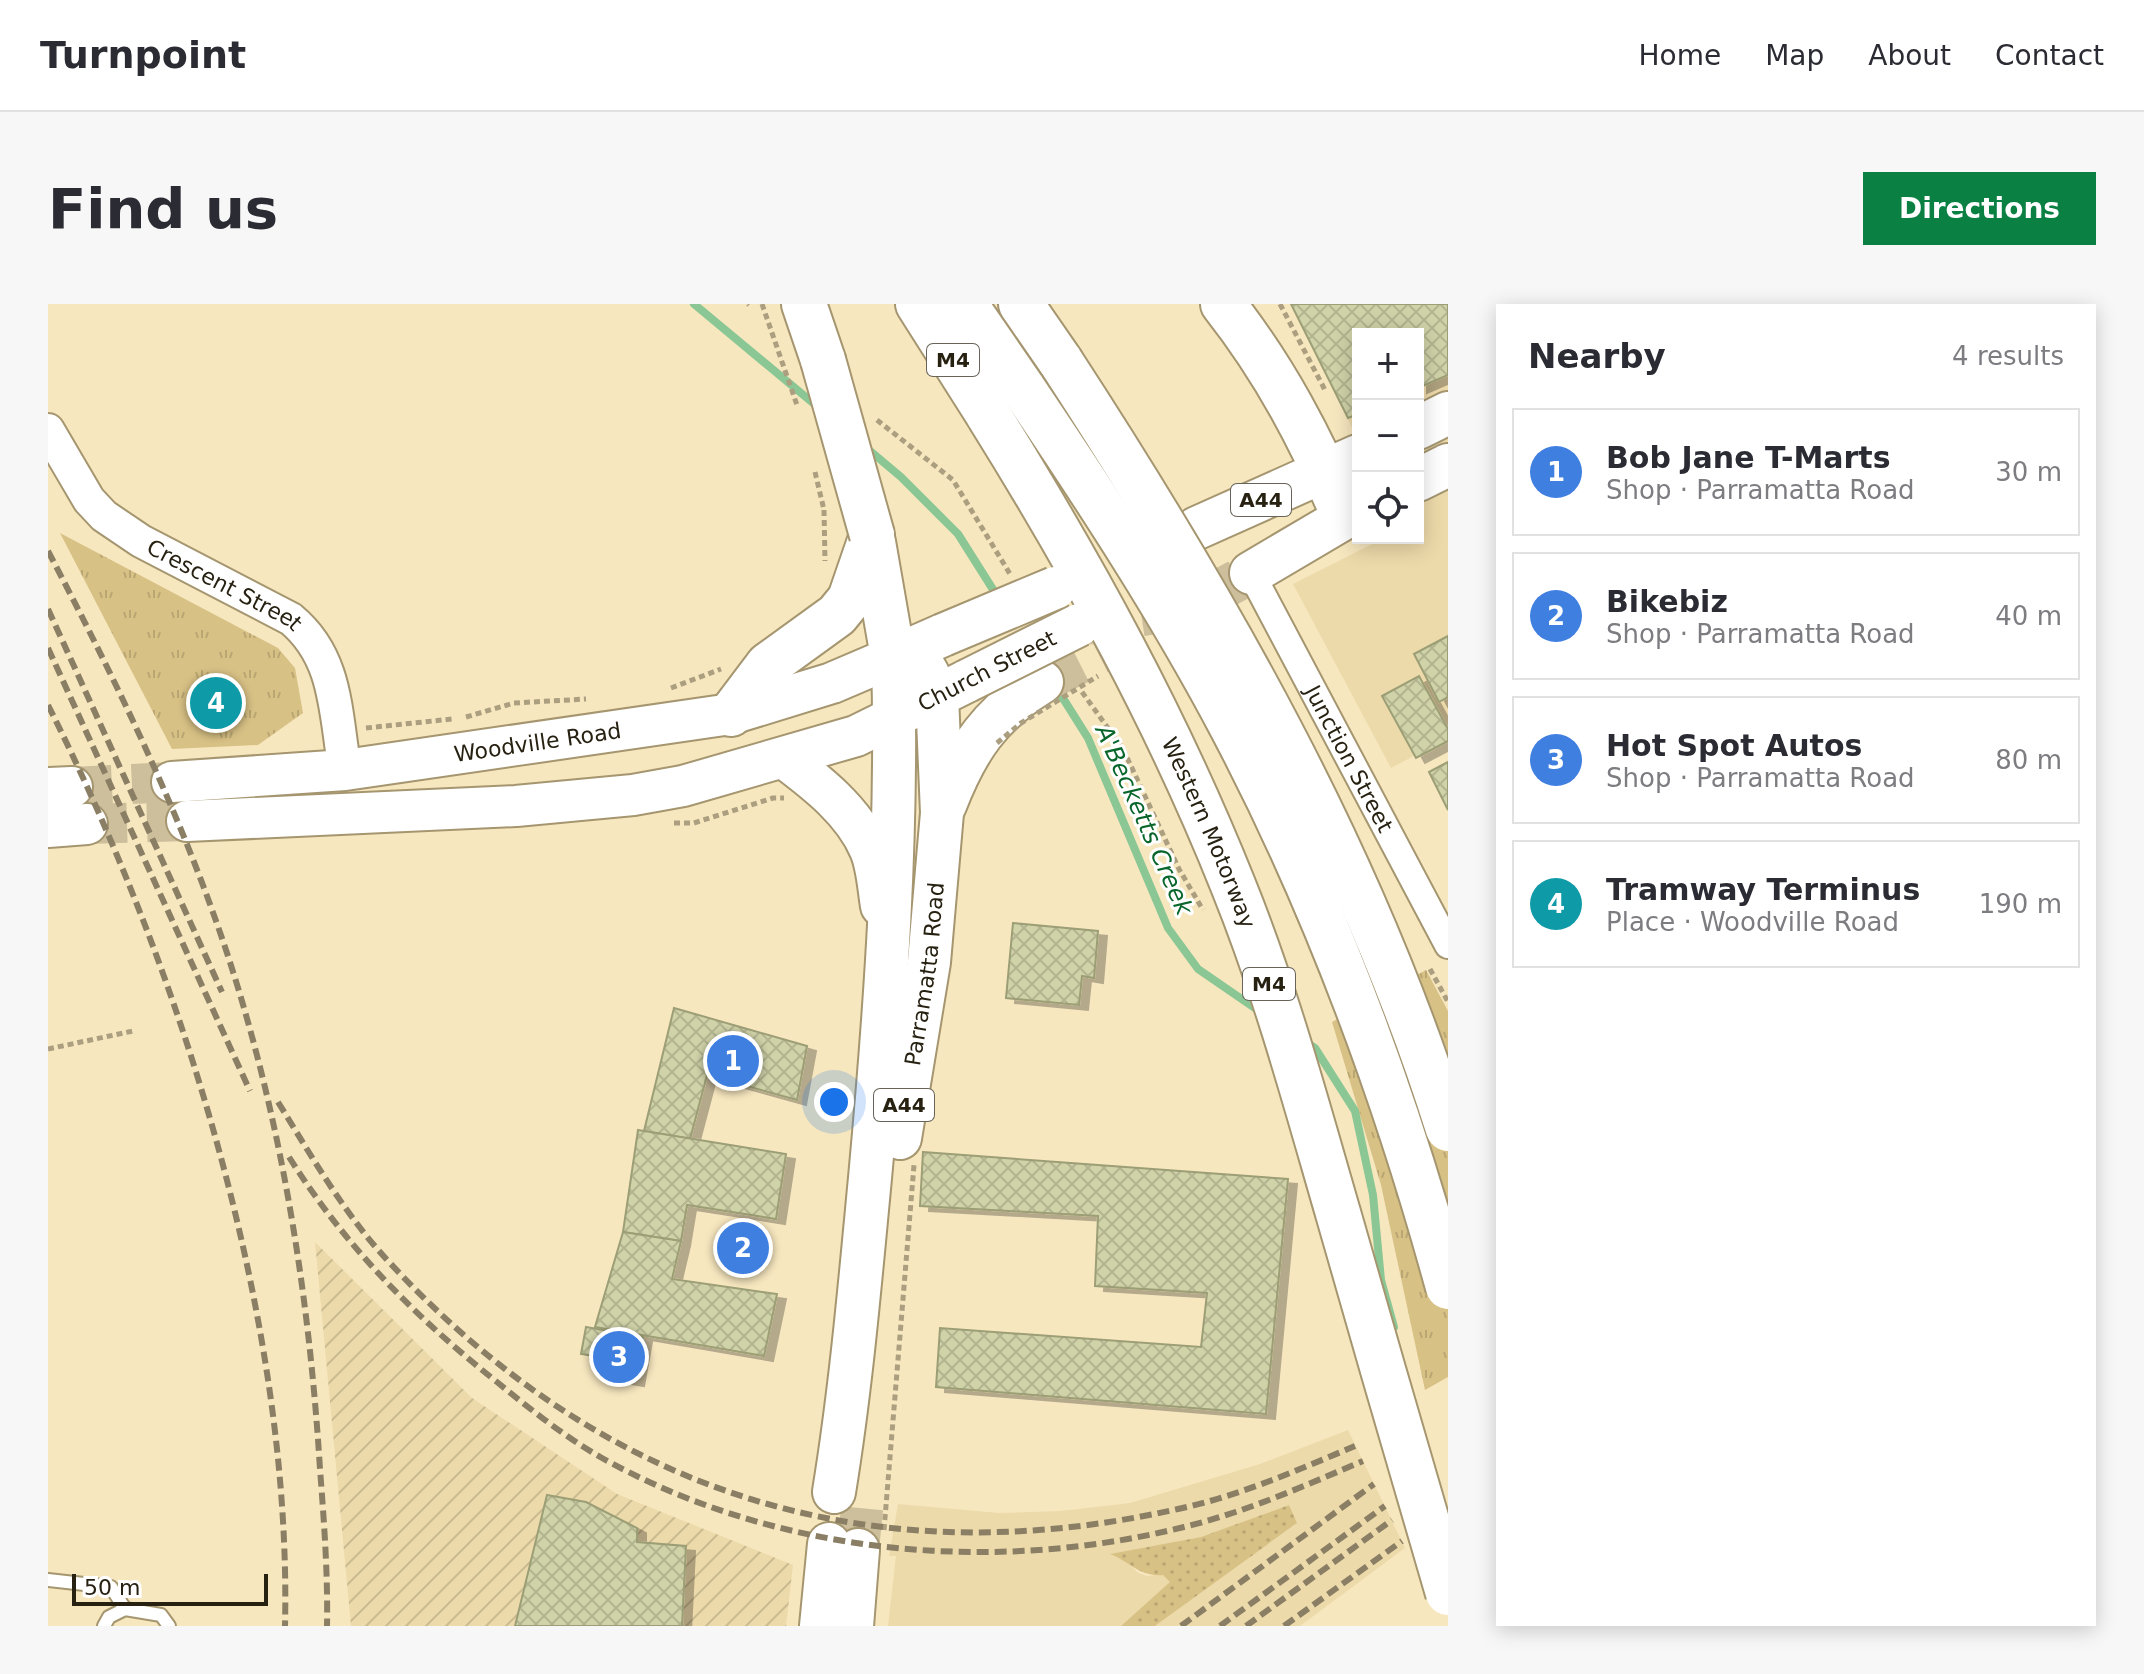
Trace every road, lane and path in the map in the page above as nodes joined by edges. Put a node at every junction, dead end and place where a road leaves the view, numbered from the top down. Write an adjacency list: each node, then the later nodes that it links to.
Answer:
1 (762, 304): 11 (path, bridge)
2 (804, 304): 20 (highway, bridge)
3 (918, 304): 56 (highway, Western Motorway / M4, bridge)
4 (965, 304): 53 (highway, M4, bridge)
5 (1021, 304): 51 (highway, bridge)
6 (1223, 304): 15 (highway)
7 (1280, 304): 8 (path)
8 (1331, 402)
9 (1448, 413): 12 (highway)
10 (873, 417): 23 (path)
11 (801, 422)
12 (1424, 425)
13 (48, 430): 39 (street, Crescent Street)
14 (812, 459): 22 (path, bridge)
15 (1342, 465): 18 (highway); 19 (highway, A44)
16 (1448, 465): 17 (highway)
17 (1424, 477)
18 (1351, 514): 21 (highway, A44)
19 (1197, 528)
20 (872, 535): 26 (highway); 34 (highway)
21 (1251, 573): 47 (street, Junction Street)
22 (822, 574)
23 (1010, 574)
24 (1055, 588): 26 (highway, Church Street, bridge)
25 (1079, 625): 30 (highway, Church Street, bridge)
26 (899, 654): 30 (main road, Parramatta Road / A44); 34 (main road, Woodville Road); 35 (highway, Parramatta Road / A44)
27 (729, 665): 31 (path)
28 (1103, 673): 37 (path, bridge)
29 (1042, 682): 37 (highway, A44)
30 (952, 689): 35 (main road, Church Street); 42 (highway, Parramatta Road / A44)
31 (659, 691)
32 (1082, 692): 46 (path)
33 (591, 699): 36 (path)
34 (731, 714): 39 (main road, Woodville Road)
35 (895, 717): 38 (main road); 48 (highway, Parramatta Road / A44)
36 (370, 727)
37 (992, 741): 42 (highway, A44)
38 (784, 758): 41 (main road); 48 (main road)
39 (345, 770): 40 (main road, Woodville Road); 41 (main road)
40 (172, 782)
41 (516, 806): 43 (main road)
42 (942, 813): 48 (highway, Parramatta Road / A44)
43 (187, 821)
44 (87, 824): 45 (main road)
45 (48, 827)
46 (1207, 918)
47 (1448, 945)
48 (889, 953)
49 (133, 1031): 50 (path)
50 (48, 1049)
51 (1448, 1129)
52 (914, 1155): 54 (path)
53 (1448, 1287)
54 (857, 1543): 60 (highway); 61 (highway)
55 (48, 1580): 57 (lane)
56 (1448, 1593)
57 (125, 1609): 58 (lane); 59 (lane)
58 (104, 1626)
59 (169, 1626)
60 (821, 1626)
61 (852, 1626)

